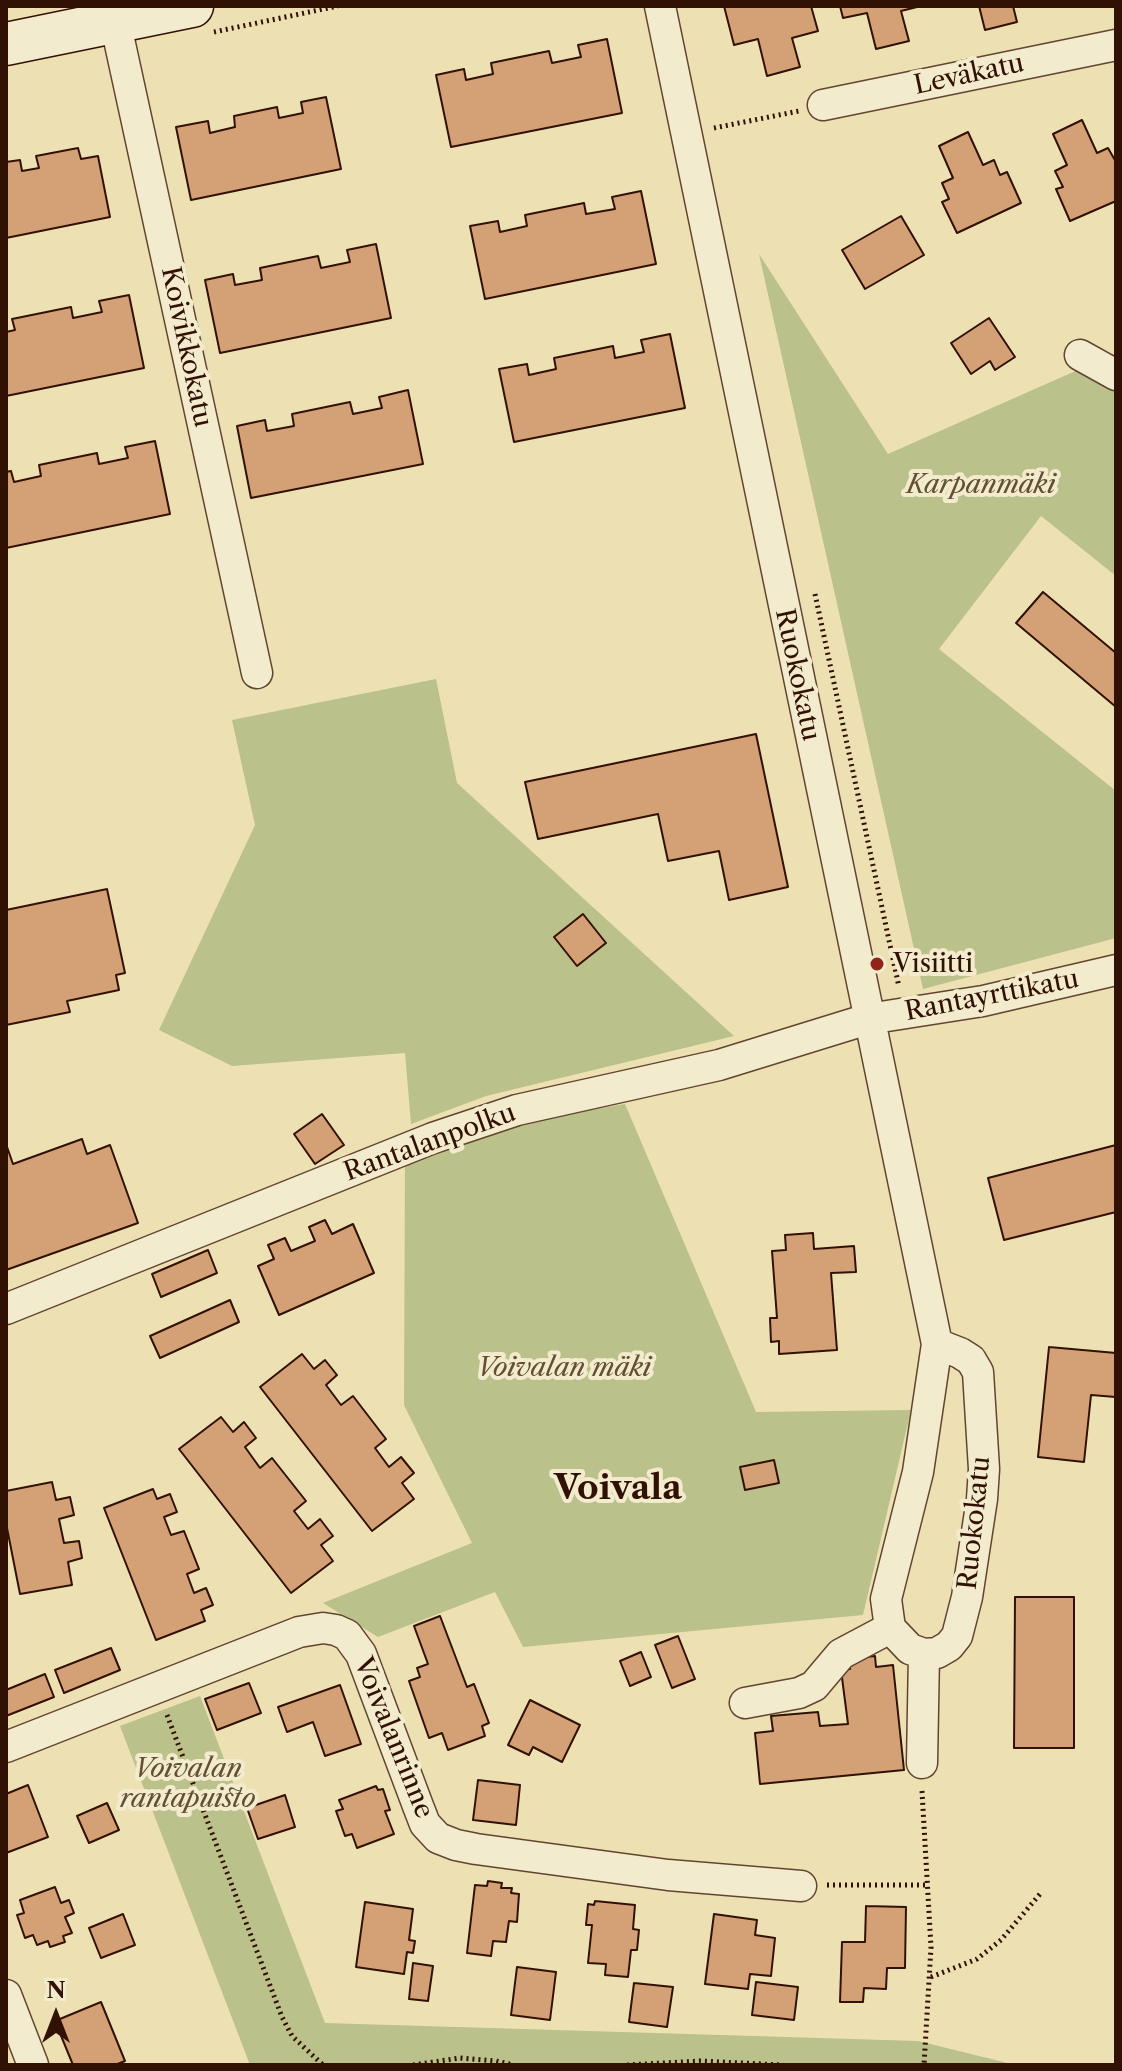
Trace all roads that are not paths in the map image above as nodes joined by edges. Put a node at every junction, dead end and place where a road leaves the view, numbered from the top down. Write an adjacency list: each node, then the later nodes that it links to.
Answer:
1 (192, 6): 3 (street)
2 (660, 6): 11 (street, Ruokokatu)
3 (115, 21): 4 (street); 9 (street, Koivikkokatu)
4 (6, 44)
5 (1116, 45): 6 (street, Leväkatu)
6 (823, 105)
7 (1080, 355): 8 (street)
8 (1116, 375)
9 (257, 673)
10 (1116, 970): 11 (street, Rantayrttikatu)
11 (868, 1019): 12 (street, Rantalanpolku); 13 (street, Ruokokatu)
12 (6, 1309)
13 (937, 1344): 14 (street, Ruokokatu); 15 (street, Ruokokatu)
14 (890, 1628): 15 (street); 16 (street)
15 (924, 1654): 18 (street)
16 (745, 1703)
17 (6, 1747): 19 (street, Voivalanrinne)
18 (922, 1763)
19 (801, 1886)
20 (6, 1995): 21 (street)
21 (33, 2065)

